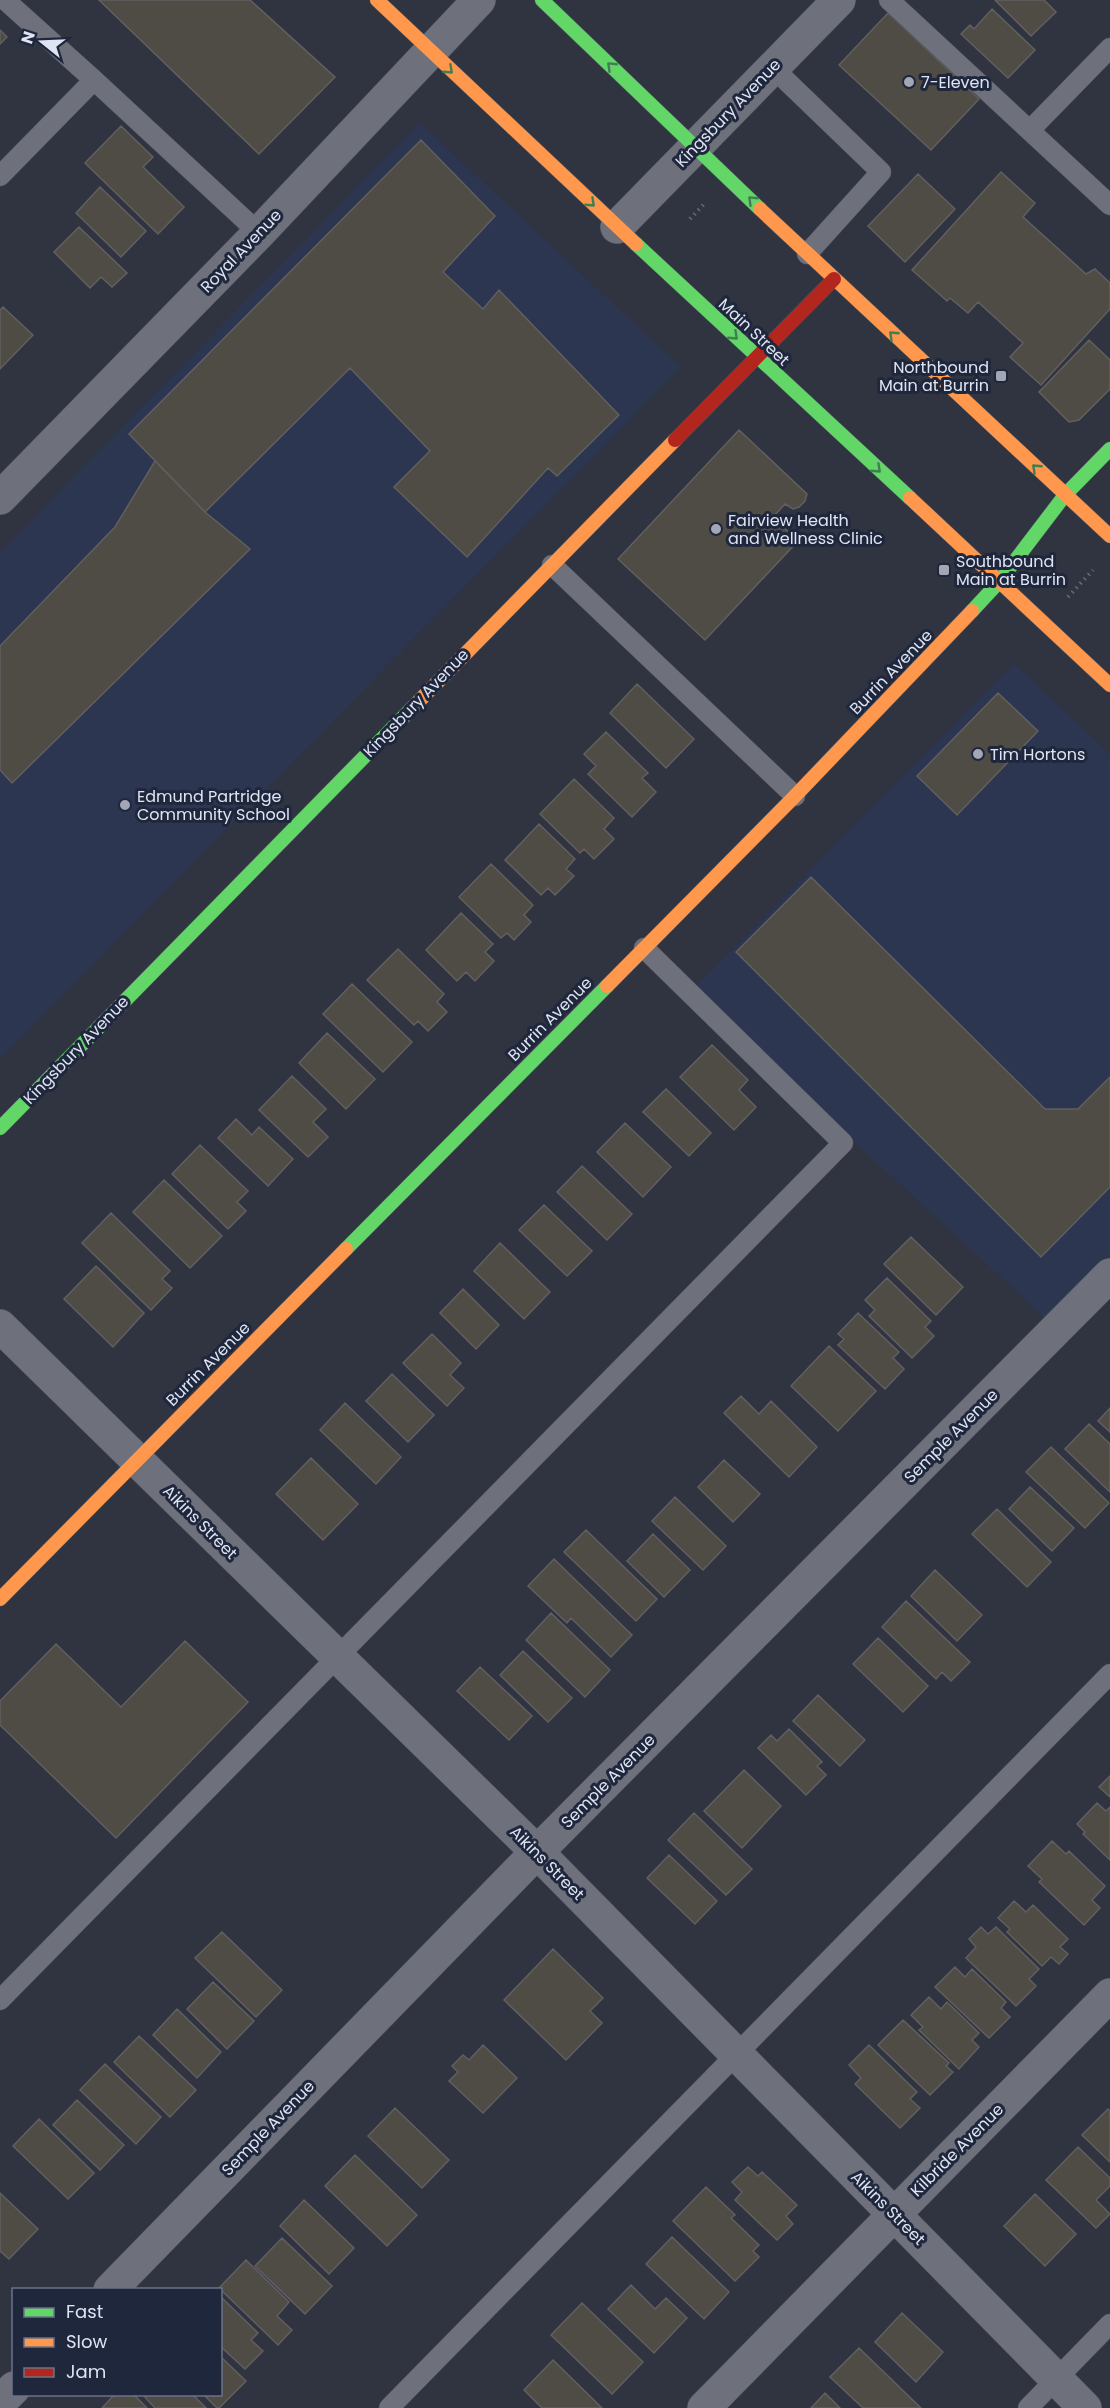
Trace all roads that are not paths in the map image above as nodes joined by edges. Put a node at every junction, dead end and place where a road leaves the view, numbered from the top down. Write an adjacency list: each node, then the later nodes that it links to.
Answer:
1 (5, 0): 10 (lane)
2 (377, 0): 8 (street, Main Street)
3 (479, 0): 8 (street, Royal Avenue)
4 (542, 0): 12 (street, one-way to 4)
5 (839, 0): 9 (street, Kingsbury Avenue)
6 (889, 0): 11 (lane)
7 (1110, 48): 11 (lane)
8 (429, 52): 15 (street, Main Street, one-way to 15); 16 (street, Royal Avenue)
9 (772, 67): 12 (street, Kingsbury Avenue); 17 (lane)
10 (94, 80): 13 (lane); 16 (lane)
11 (1030, 130): 14 (lane)
12 (696, 146): 15 (street, Kingsbury Avenue); 17 (street, one-way to 12)
13 (0, 176)
14 (1110, 205)
15 (617, 227): 19 (street, Main Street, one-way to 19)
16 (259, 233): 22 (street, Royal Avenue)
17 (807, 254): 18 (street)
18 (834, 279): 19 (street, Kingsbury Avenue); 21 (street, one-way to 18)
19 (756, 356): 24 (street, Kingsbury Avenue); 25 (street, Main Street, one-way to 25)
20 (1110, 449): 21 (street, Burrin Avenue)
21 (1065, 495): 23 (street); 25 (street, Burrin Avenue)
22 (0, 498)
23 (1110, 536)
24 (552, 565): 27 (lane); 29 (street, Kingsbury Avenue)
25 (998, 583): 26 (street, Main Street); 27 (street, Burrin Avenue)
26 (1110, 685)
27 (795, 796): 28 (street, Burrin Avenue)
28 (644, 948): 32 (street, Burrin Avenue); 34 (lane)
29 (0, 1128)
30 (1110, 1275): 36 (street, Semple Avenue)
31 (0, 1326): 32 (street, Aikins Street)
32 (138, 1459): 33 (street, Burrin Avenue); 34 (street, Aikins Street)
33 (0, 1599)
34 (336, 1656): 36 (street, Aikins Street); 38 (lane)
35 (1110, 1674): 39 (lane)
36 (537, 1852): 39 (street, Aikins Street); 41 (street, Semple Avenue)
37 (1110, 1995): 40 (street, Kilbride Avenue)
38 (0, 2000)
39 (736, 2055): 40 (street, Aikins Street); 46 (lane)
40 (894, 2214): 43 (street, Aikins Street); 47 (street, Kilbride Avenue)
41 (111, 2288)
42 (1110, 2324): 43 (lane)
43 (1057, 2379): 48 (lane); 49 (street, Aikins Street)
44 (12, 2390): 45 (street)
45 (0, 2402)
46 (389, 2408)
47 (704, 2408)
48 (1028, 2408)
49 (1085, 2408)

